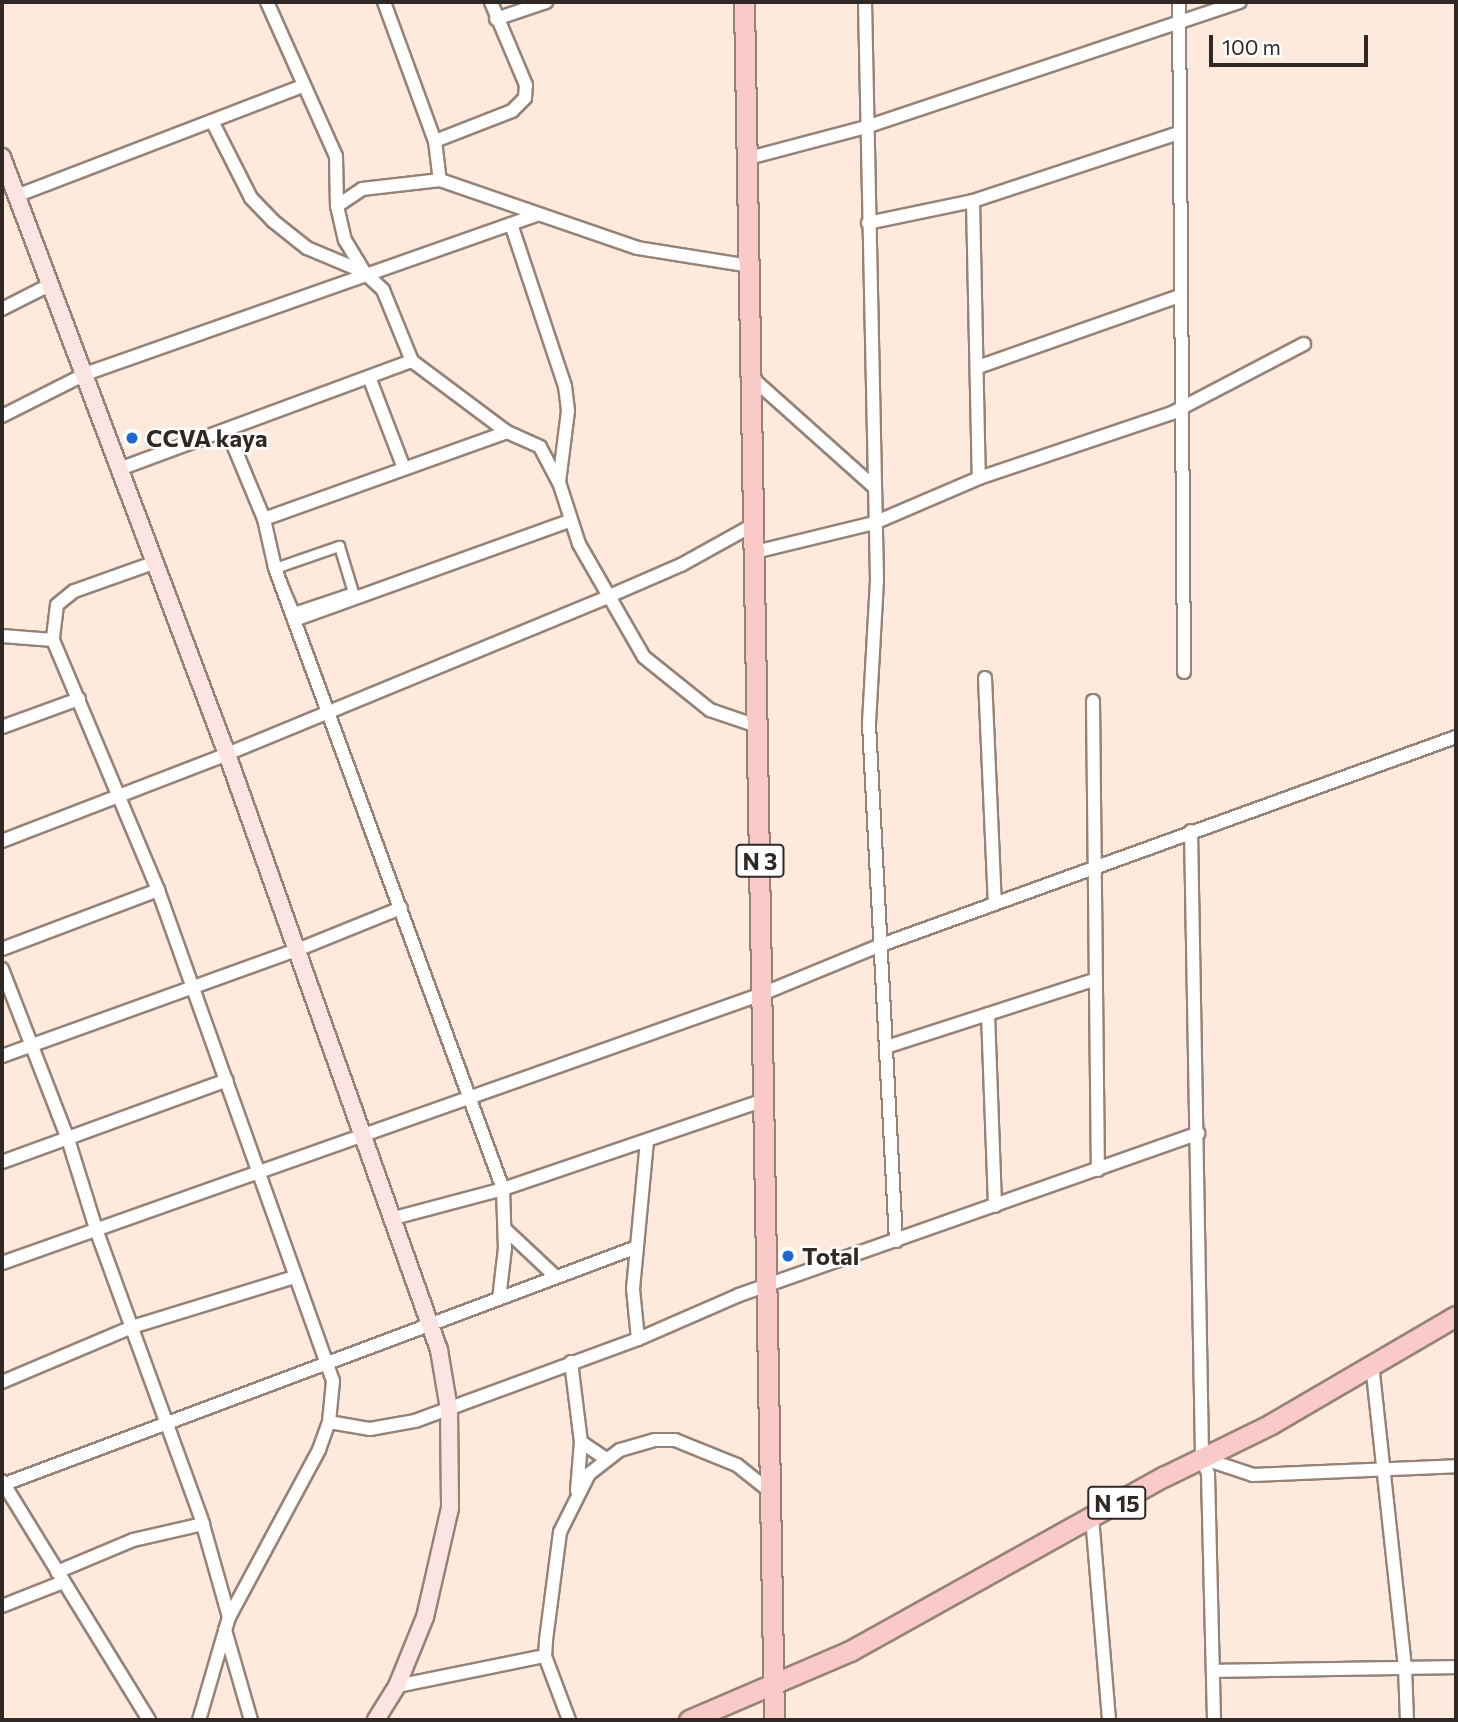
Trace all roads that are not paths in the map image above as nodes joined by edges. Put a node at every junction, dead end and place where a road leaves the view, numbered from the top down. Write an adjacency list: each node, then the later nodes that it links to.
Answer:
1 (267, 2): 11 (street)
2 (384, 2): 15 (street)
3 (491, 2): 9 (street)
4 (545, 2): 9 (street)
5 (744, 2): 17 (main road, N 3)
6 (865, 2): 13 (street)
7 (1178, 2): 10 (street)
8 (1240, 2): 10 (street)
9 (496, 19): 15 (street)
10 (1179, 23): 13 (street); 14 (street)
11 (302, 86): 12 (street); 21 (street)
12 (212, 121): 19 (street); 26 (street)
13 (866, 127): 17 (street); 23 (street)
14 (1179, 133): 20 (street); 28 (street)
15 (435, 141): 18 (street)
16 (2, 157): 19 (main road)
17 (749, 158): 25 (main road, N 3)
18 (440, 180): 21 (street); 22 (street)
19 (16, 196): 27 (main road)
20 (973, 201): 23 (street); 32 (street)
21 (337, 206): 26 (street)
22 (537, 215): 24 (street); 25 (street)
23 (867, 223): 44 (street)
24 (510, 224): 26 (street); 43 (street)
25 (750, 266): 35 (main road, N 3)
26 (365, 273): 31 (street); 33 (street)
27 (51, 284): 29 (street); 33 (main road)
28 (1180, 296): 32 (street); 36 (street)
29 (2, 309)
30 (1304, 344): 36 (street)
31 (412, 361): 34 (street); 39 (street)
32 (978, 367): 42 (street)
33 (85, 374): 37 (street); 40 (main road)
34 (369, 377): 38 (street); 41 (street)
35 (751, 377): 44 (street); 48 (main road, N 3)
36 (1181, 408): 42 (street); 56 (street)
37 (2, 416)
38 (228, 430): 40 (street); 45 (street)
39 (507, 432): 41 (street); 43 (street)
40 (122, 468): 50 (main road)
41 (404, 468): 45 (street)
42 (979, 478): 47 (street)
43 (559, 482): 46 (street)
44 (873, 486): 47 (street)
45 (264, 519): 51 (street)
46 (569, 521): 52 (street); 53 (street)
47 (874, 523): 49 (street); 72 (street)
48 (755, 524): 49 (main road, N 3); 52 (street)
49 (755, 552): 61 (main road, N 3)
50 (156, 562): 55 (street); 64 (main road)
51 (275, 568): 51 (street); 53 (street)
52 (607, 597): 60 (street); 61 (street)
53 (293, 620): 60 (street)
54 (2, 636): 55 (street)
55 (53, 640): 58 (street)
56 (1184, 671)
57 (985, 678): 70 (street)
58 (79, 699): 62 (street); 65 (street)
59 (1093, 701): 68 (street)
60 (327, 714): 64 (street); 71 (street)
61 (757, 726): 78 (main road, N 3)
62 (2, 727)
63 (1456, 737): 66 (street)
64 (227, 754): 65 (street); 74 (main road)
65 (120, 793): 67 (street); 69 (street)
66 (1191, 831): 68 (street); 87 (street)
67 (2, 841)
68 (1092, 869): 70 (street); 76 (street)
69 (158, 890): 73 (street); 77 (street)
70 (995, 904): 72 (street)
71 (401, 908): 74 (street); 84 (street)
72 (881, 945): 78 (street); 81 (street)
73 (2, 949)
74 (297, 950): 77 (street); 86 (main road)
75 (2, 968): 80 (street)
76 (1094, 980): 79 (street); 91 (street)
77 (194, 987): 80 (street); 83 (street)
78 (762, 994): 84 (street); 85 (main road, N 3)
79 (988, 1014): 81 (street); 94 (street)
80 (30, 1045): 82 (street); 88 (street)
81 (886, 1047): 98 (street)
82 (2, 1056)
83 (227, 1080): 88 (street); 92 (street)
84 (471, 1094): 86 (street); 93 (street)
85 (764, 1100): 89 (street); 103 (main road, N 3)
86 (363, 1133): 92 (street); 95 (main road)
87 (1198, 1133): 91 (street); 118 (street)
88 (68, 1139): 90 (street); 97 (street)
89 (647, 1141): 93 (street); 99 (street)
90 (2, 1162)
91 (1098, 1170): 94 (street)
92 (261, 1174): 97 (street); 102 (street)
93 (503, 1189): 95 (street); 96 (street)
94 (995, 1206): 98 (street)
95 (394, 1218): 106 (main road)
96 (505, 1229): 101 (street); 104 (street)
97 (97, 1232): 100 (street); 107 (street)
98 (896, 1241): 103 (street)
99 (637, 1247): 101 (street); 108 (street)
100 (2, 1264)
101 (554, 1275): 104 (street)
102 (295, 1277): 107 (street); 111 (street)
103 (768, 1286): 108 (street); 123 (main road, N 3)
104 (499, 1299): 106 (street)
105 (1456, 1316): 110 (main road, N 15)
106 (432, 1325): 111 (street); 113 (main road)
107 (132, 1327): 112 (street); 114 (street)
108 (638, 1339): 109 (street)
109 (571, 1362): 113 (street); 116 (street)
110 (1373, 1364): 118 (main road, N 15); 120 (street)
111 (330, 1365): 114 (street); 115 (street)
112 (2, 1382)
113 (449, 1409): 115 (street); 134 (main road)
114 (166, 1420): 121 (street); 125 (street)
115 (329, 1422): 128 (street)
116 (581, 1442): 117 (street); 122 (street)
117 (605, 1458): 122 (street); 123 (street)
118 (1202, 1458): 120 (street); 124 (main road, N 15); 132 (street)
119 (1456, 1466): 120 (street)
120 (1383, 1469): 131 (street)
121 (3, 1484): 126 (street)
122 (576, 1492): 129 (street)
123 (772, 1493): 133 (main road, N 3)
124 (1092, 1517): 133 (main road, N 15); 142 (street)
125 (203, 1524): 126 (street); 128 (street)
126 (60, 1577): 127 (street); 135 (street)
127 (2, 1606)
128 (227, 1623): 136 (street); 137 (street)
129 (545, 1657): 134 (street); 139 (street)
130 (1456, 1667): 131 (street)
131 (1405, 1668): 132 (street); 144 (street)
132 (1213, 1671): 143 (street)
133 (774, 1684): 140 (main road, N 15); 141 (main road, N 3)
134 (397, 1686): 138 (main road)
135 (151, 1718)
136 (199, 1720)
137 (251, 1720)
138 (376, 1720)
139 (569, 1720)
140 (689, 1720)
141 (774, 1720)
142 (1109, 1720)
143 (1214, 1720)
144 (1407, 1720)

